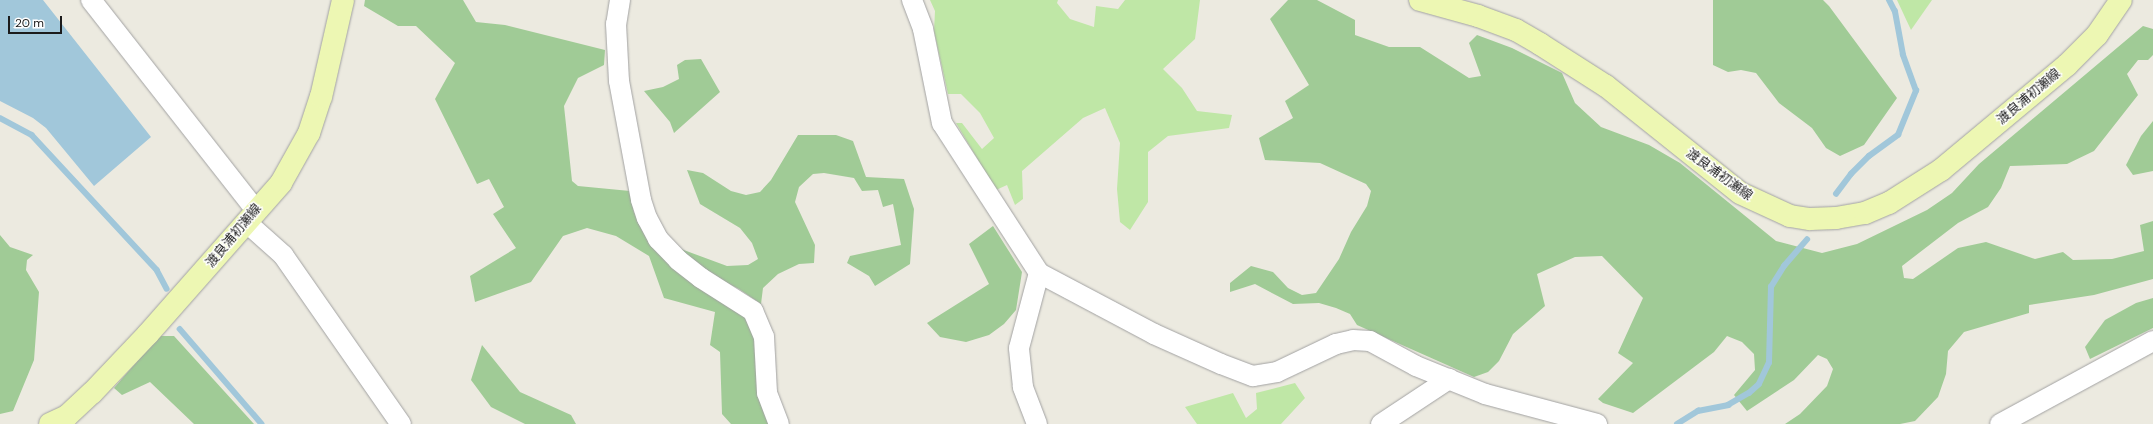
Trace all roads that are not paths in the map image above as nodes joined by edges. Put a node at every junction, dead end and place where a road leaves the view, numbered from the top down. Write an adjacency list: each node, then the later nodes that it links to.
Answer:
1 (91, 0): 7 (street)
2 (343, 0): 7 (main road, 渡良浦初瀬線)
3 (620, 0): 14 (street)
4 (912, 0): 8 (street)
5 (1420, 0): 6 (main road, 渡良浦初瀬線)
6 (2121, 0)
7 (251, 216): 12 (main road, 渡良浦初瀬線); 13 (street)
8 (1039, 273): 10 (street); 15 (street)
9 (2153, 341): 11 (street)
10 (1449, 379): 16 (street); 17 (street)
11 (2006, 420): 18 (street)
12 (50, 424)
13 (400, 424)
14 (779, 424)
15 (1037, 424)
16 (1381, 424)
17 (1597, 424)
18 (2033, 424)

